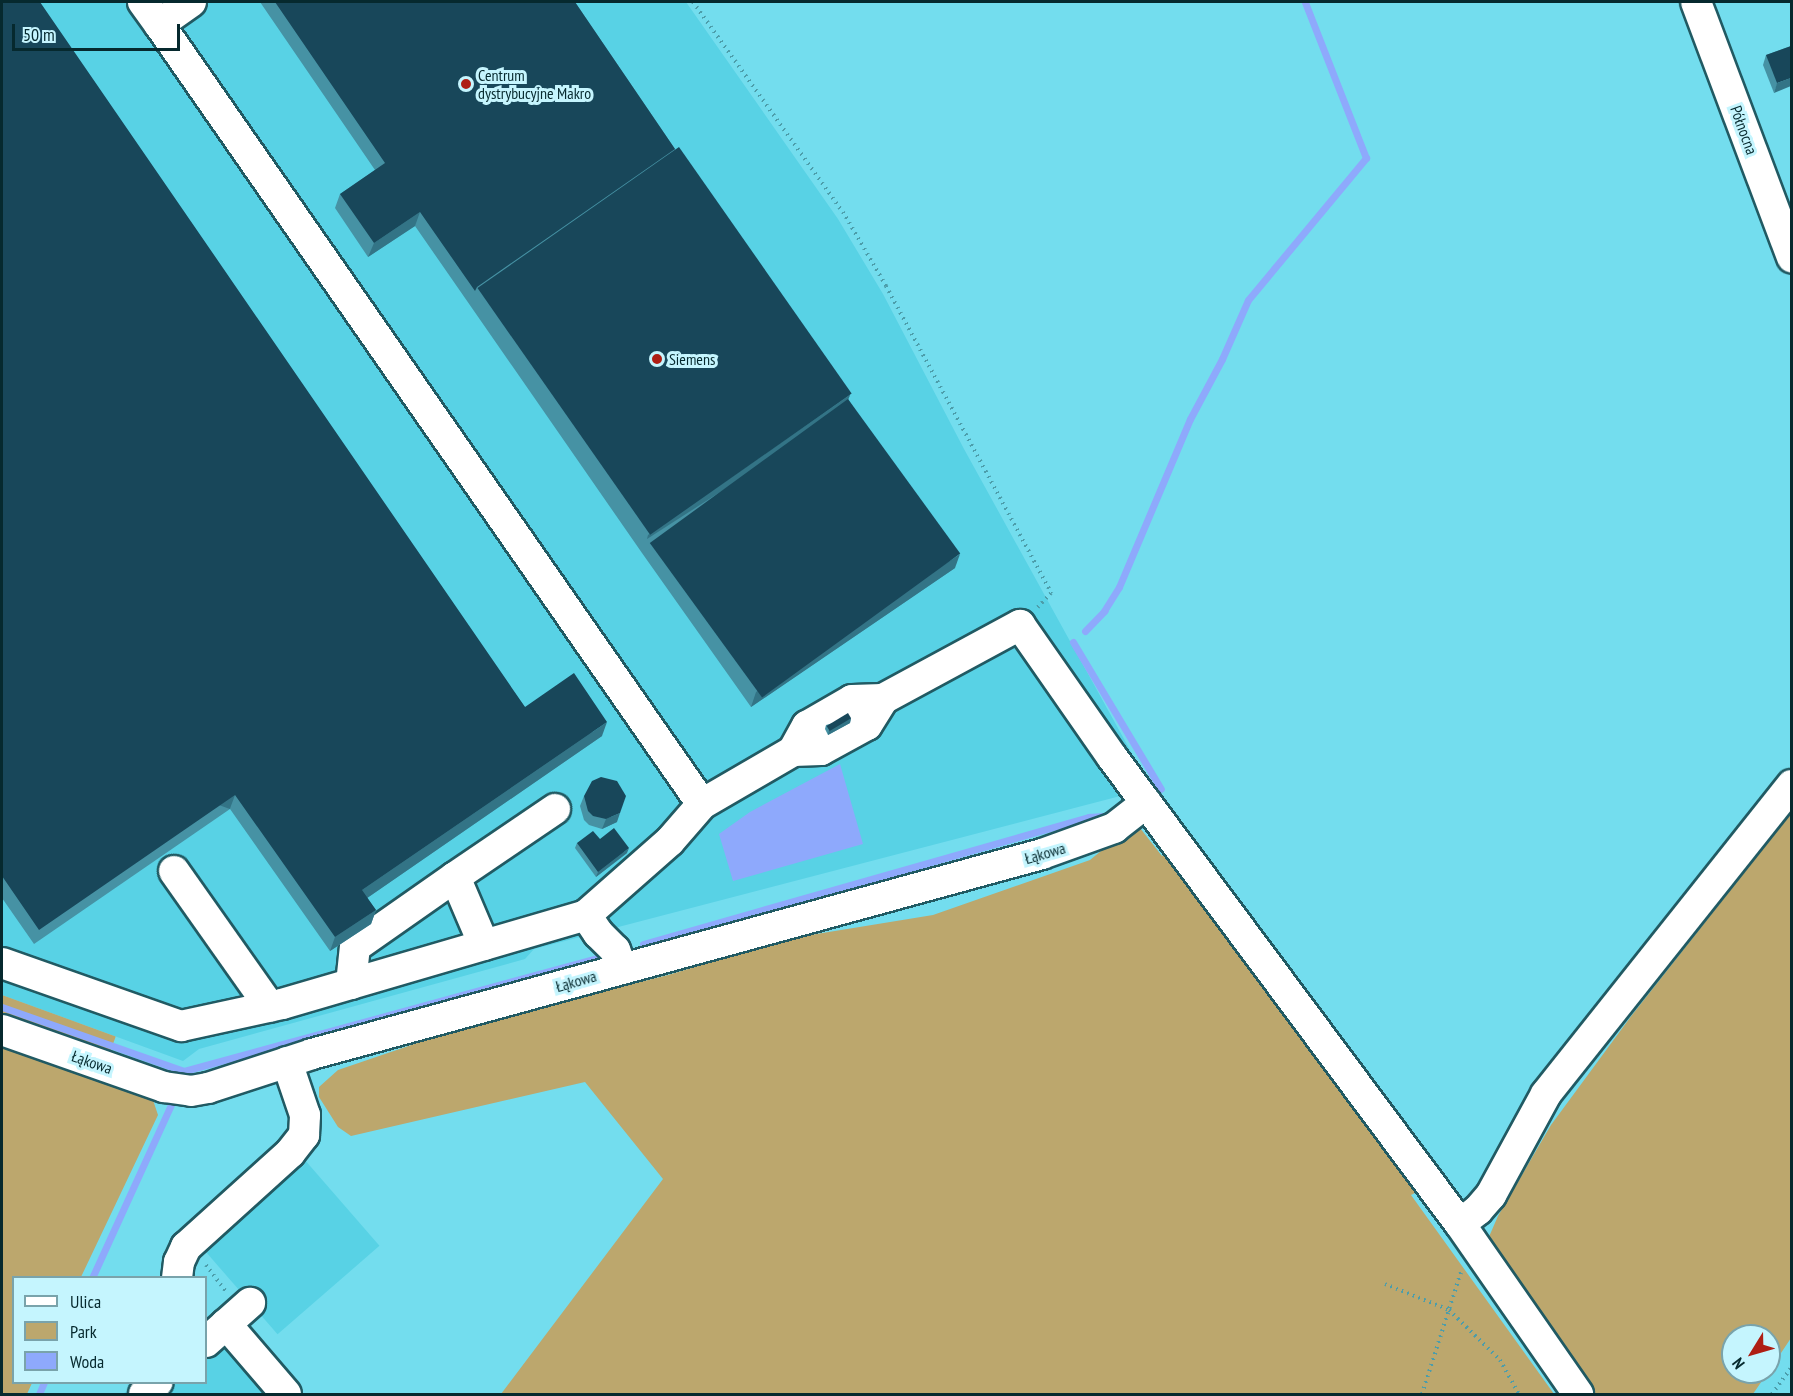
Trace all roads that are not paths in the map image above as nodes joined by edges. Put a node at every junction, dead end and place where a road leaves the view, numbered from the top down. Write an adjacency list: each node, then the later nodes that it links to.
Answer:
1 (191, 2): 3 (street)
2 (1696, 2): 4 (street, Północna)
3 (151, 13): 7 (street)
4 (1791, 258)
5 (1791, 785): 19 (street)
6 (1146, 803): 7 (street); 14 (street, Łąkowa); 19 (street)
7 (702, 804): 11 (street)
8 (555, 809): 10 (street)
9 (174, 871): 16 (street)
10 (455, 877): 12 (street); 15 (street)
11 (586, 915): 12 (street); 14 (street)
12 (484, 945): 15 (street)
13 (2, 963): 16 (street)
14 (622, 969): 18 (street, Łąkowa)
15 (351, 984): 16 (street)
16 (270, 1007)
17 (2, 1030): 18 (street, Łąkowa)
18 (287, 1062): 20 (street)
19 (1460, 1224): 25 (street)
20 (177, 1276)
21 (230, 1321): 24 (street)
22 (157, 1384): 23 (street)
23 (144, 1395)
24 (286, 1395)
25 (1578, 1395)

